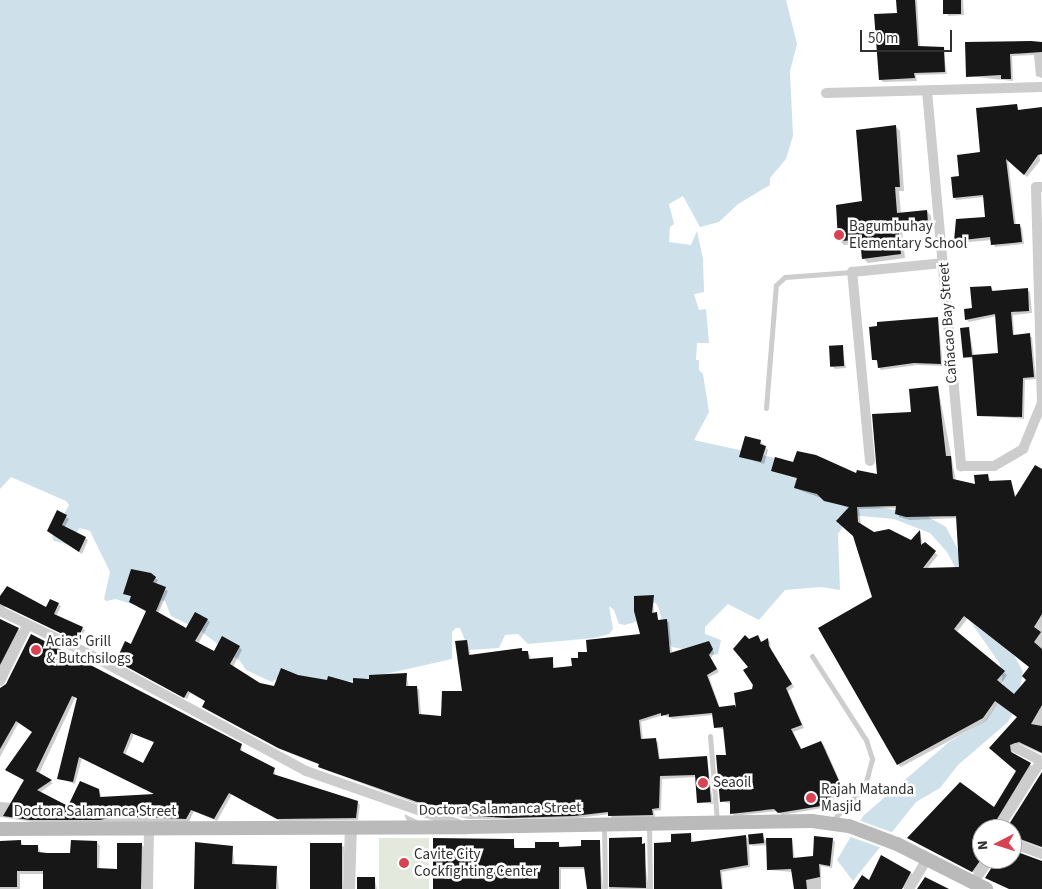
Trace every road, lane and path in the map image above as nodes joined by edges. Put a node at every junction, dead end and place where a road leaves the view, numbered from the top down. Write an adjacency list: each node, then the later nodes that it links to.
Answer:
1 (1042, 87): 2 (street)
2 (927, 91): 3 (street); 5 (street, Cañacao Bay Street)
3 (826, 93)
4 (1042, 187): 5 (street, Cañacao Bay Street)
5 (943, 263): 6 (street)
6 (852, 272): 7 (lane); 8 (street)
7 (766, 408)
8 (870, 461)
9 (0, 612): 10 (street)
10 (26, 626): 12 (street); 23 (street)
11 (812, 656): 18 (lane)
12 (0, 681)
13 (710, 736): 17 (lane)
14 (1016, 748): 15 (street)
15 (1041, 761): 16 (street)
16 (1004, 819)
17 (717, 822): 18 (main road, Doctora Salamanca Street); 19 (main road, Doctora Salamanca Street)
18 (831, 822): 27 (main road, Doctora Salamanca Street)
19 (649, 823): 20 (main road, Doctora Salamanca Street); 33 (lane)
20 (604, 824): 23 (main road, Doctora Salamanca Street); 30 (lane)
21 (150, 827): 22 (main road, Doctora Salamanca Street); 24 (main road, Doctora Salamanca Street); 31 (street)
22 (351, 827): 23 (main road, Doctora Salamanca Street); 32 (street)
23 (467, 827)
24 (0, 829)
25 (1022, 847): 26 (street)
26 (1042, 854)
27 (927, 859): 29 (main road, Doctora Salamanca Street); 34 (street)
28 (983, 869): 29 (street)
29 (971, 885)
30 (605, 887)
31 (148, 889)
32 (349, 889)
33 (650, 889)
34 (909, 889)

